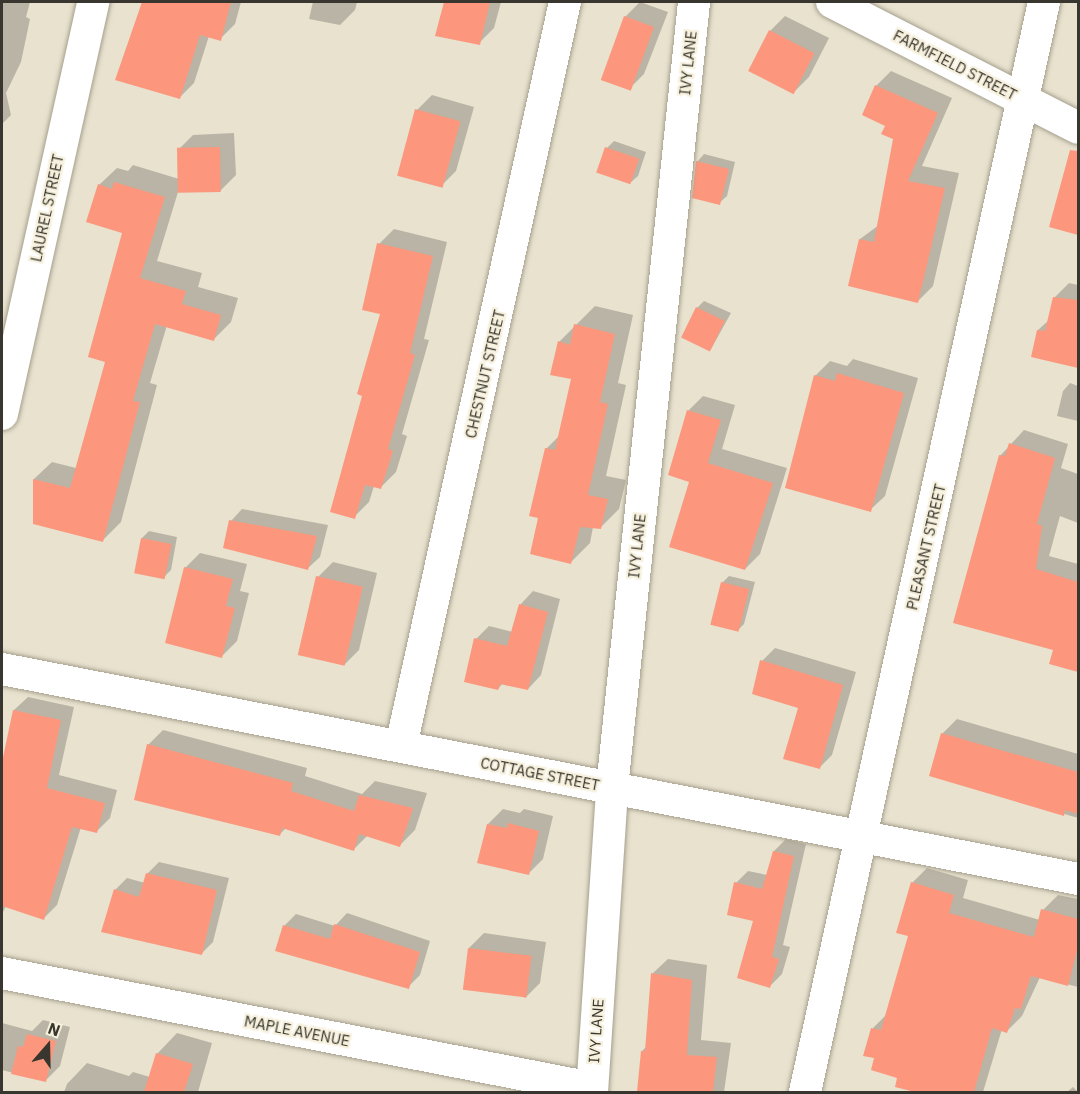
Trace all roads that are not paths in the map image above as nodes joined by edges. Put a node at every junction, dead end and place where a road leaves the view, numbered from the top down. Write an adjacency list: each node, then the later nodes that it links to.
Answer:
1 (93, 2): 8 (street, LAUREL STREET)
2 (565, 2): 10 (street, CHESTNUT STREET)
3 (694, 2): 11 (street, IVY LANE)
4 (832, 2): 6 (street, FARMFIELD STREET)
5 (1044, 2): 6 (street, PLEASANT STREET)
6 (1022, 99): 7 (street, FARMFIELD STREET); 12 (street, PLEASANT STREET)
7 (1078, 128)
8 (2, 414)
9 (2, 669): 10 (street, COTTAGE STREET)
10 (401, 746): 11 (street, COTTAGE STREET)
11 (612, 788): 12 (street, COTTAGE STREET); 15 (street, IVY LANE)
12 (861, 836): 13 (street, COTTAGE STREET); 16 (street, PLEASANT STREET)
13 (1078, 879)
14 (2, 974): 15 (street, MAPLE AVENUE)
15 (592, 1090)
16 (805, 1092)

